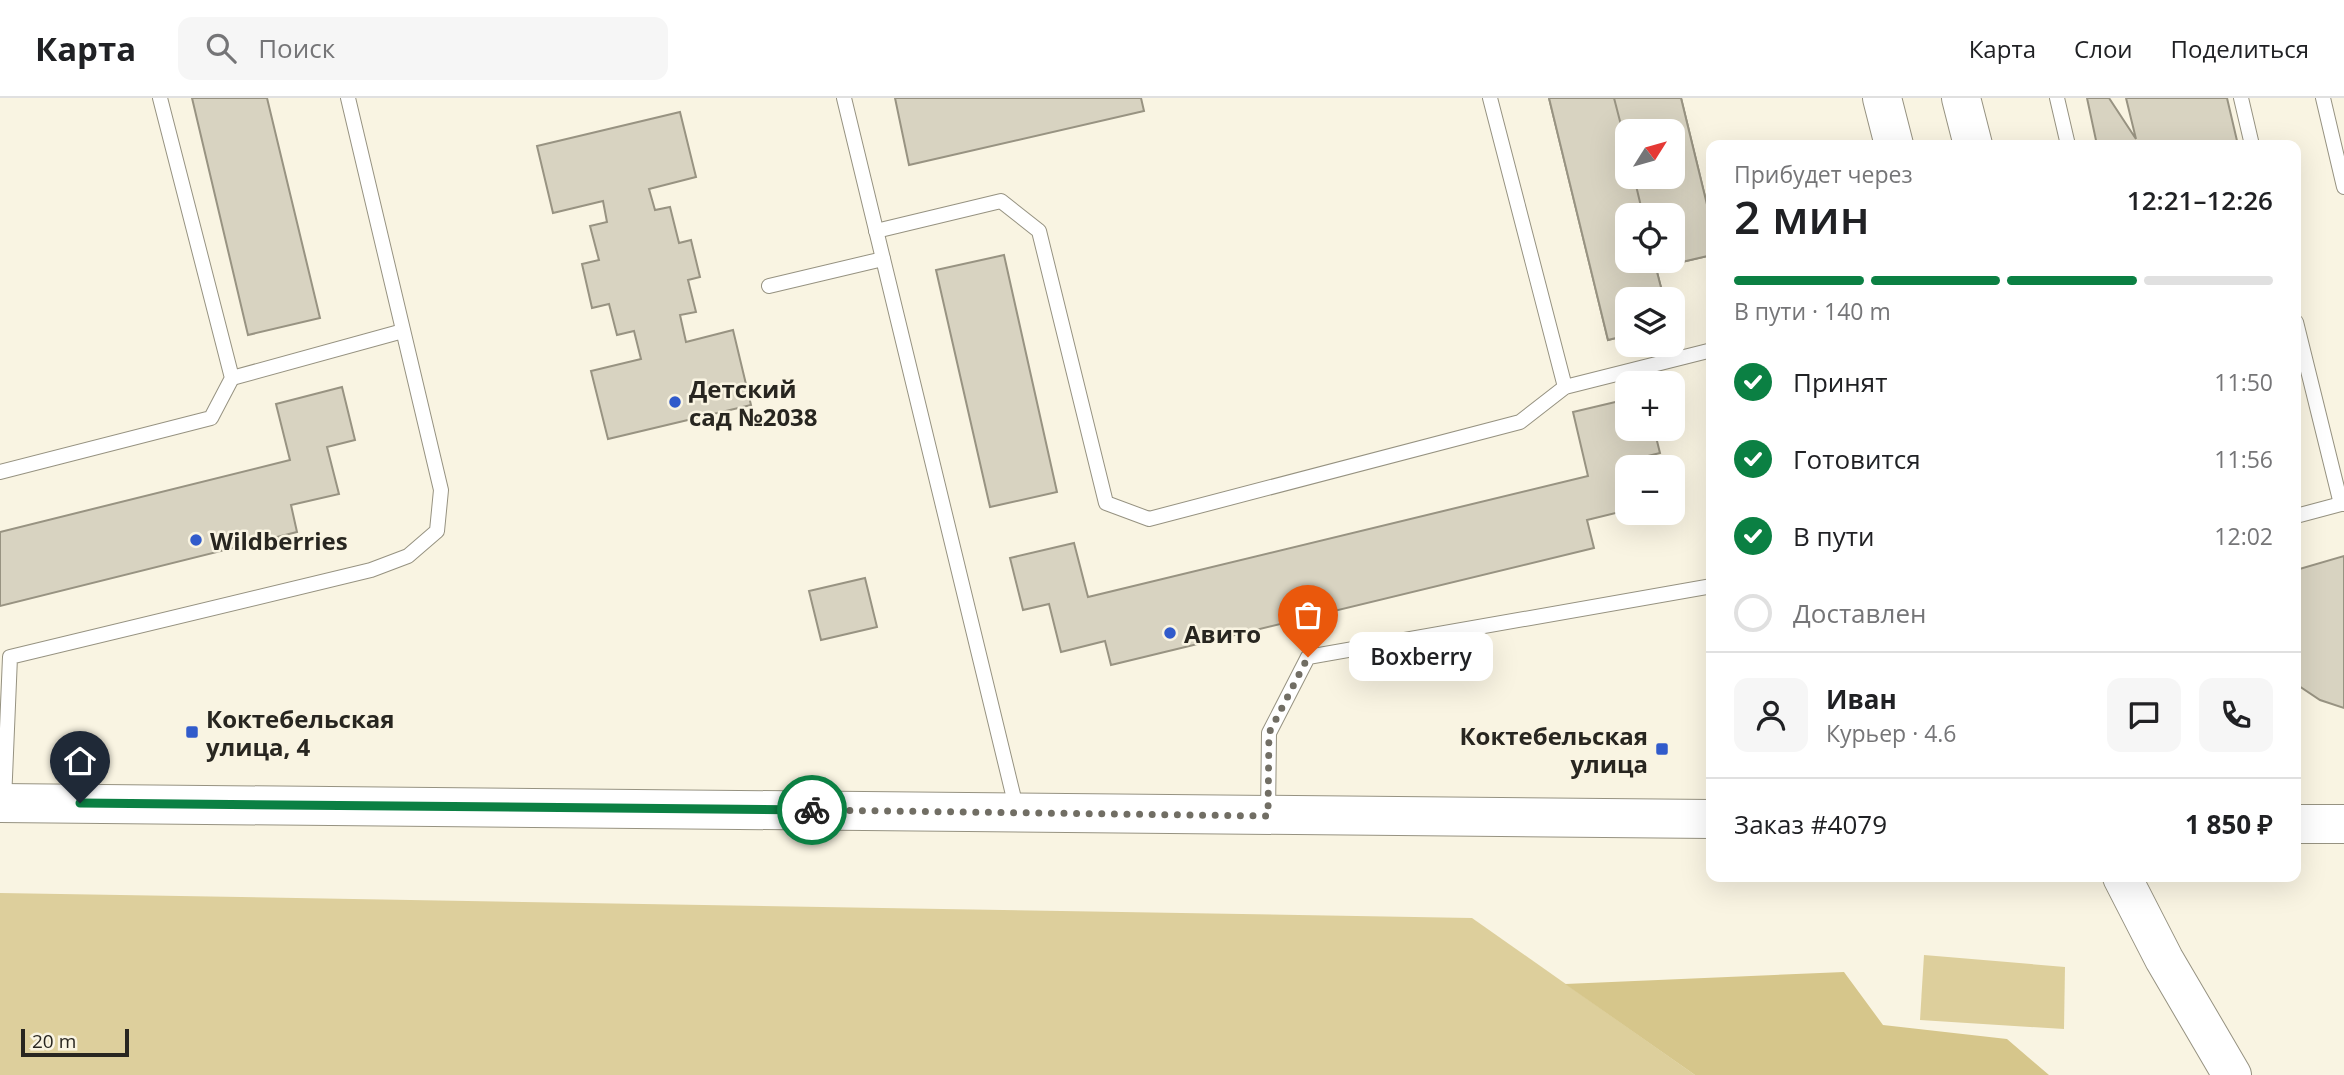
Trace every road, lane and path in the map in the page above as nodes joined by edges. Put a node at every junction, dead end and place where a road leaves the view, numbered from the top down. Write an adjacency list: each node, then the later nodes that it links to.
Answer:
1 (160, 98): 21 (lane)
2 (348, 98): 18 (lane)
3 (844, 98): 15 (lane)
4 (1490, 98): 22 (lane)
5 (1882, 98): 10 (street)
6 (1961, 98): 11 (street)
7 (2057, 98): 12 (lane)
8 (2241, 98): 13 (lane)
9 (2323, 98): 14 (lane)
10 (1893, 140)
11 (1972, 140)
12 (2067, 140)
13 (2251, 140)
14 (2344, 187)
15 (876, 232): 16 (lane); 22 (lane)
16 (883, 259): 17 (lane); 29 (lane)
17 (769, 286)
18 (403, 331): 21 (lane); 27 (lane)
19 (2301, 342): 24 (lane)
20 (1706, 352): 22 (lane)
21 (232, 377): 23 (lane)
22 (1564, 387)
23 (0, 472)
24 (2342, 504): 25 (lane)
25 (2301, 515)
26 (1706, 587): 30 (lane)
27 (5, 658): 28 (lane)
28 (2, 803): 29 (street)
29 (1017, 813): 30 (street)
30 (1268, 816): 31 (street)
31 (1706, 819)
32 (2301, 824): 33 (street)
33 (2344, 824)
34 (2125, 882): 35 (street)
35 (2232, 1075)

